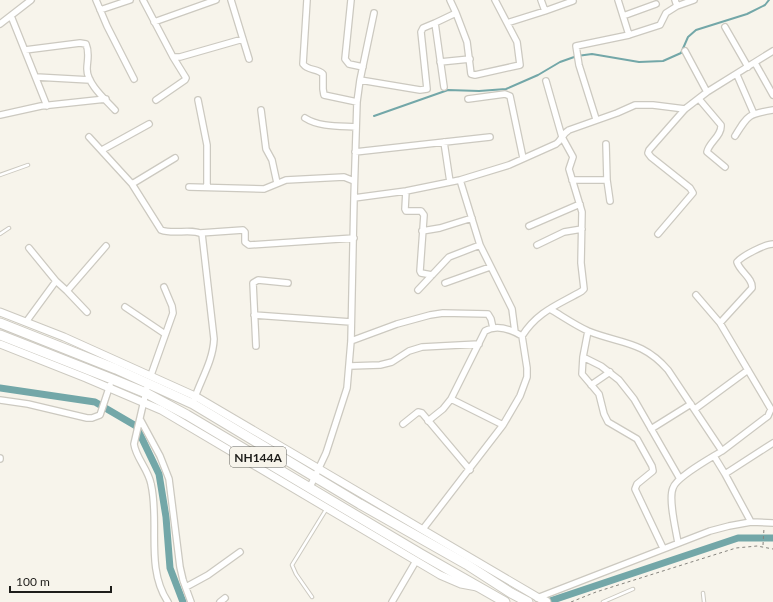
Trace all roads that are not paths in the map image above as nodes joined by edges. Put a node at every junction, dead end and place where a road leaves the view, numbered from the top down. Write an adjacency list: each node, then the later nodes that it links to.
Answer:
1 (31, 0): 21 (street)
2 (96, 0): 17 (street)
3 (130, 0): 17 (street)
4 (142, 0): 23 (street)
5 (216, 0): 23 (street)
6 (231, 0): 29 (street)
7 (307, 0): 54 (street)
8 (351, 0): 38 (street)
9 (450, 0): 20 (street)
10 (495, 0): 25 (street)
11 (541, 0): 18 (street)
12 (574, 0): 18 (street)
13 (618, 0): 22 (street)
14 (694, 0): 15 (street)
15 (676, 3): 28 (street)
16 (656, 4): 22 (street)
17 (100, 10): 42 (street)
18 (545, 11): 25 (street)
19 (374, 13): 38 (street)
20 (456, 13): 24 (street); 35 (street)
21 (11, 16): 26 (street); 30 (street)
22 (623, 16): 28 (street)
23 (154, 22): 33 (street)
24 (435, 23): 36 (street); 44 (street)
25 (507, 23): 35 (street)
26 (0, 24)
27 (725, 27): 39 (street)
28 (629, 35): 63 (street)
29 (243, 39): 33 (street); 34 (street)
30 (25, 50): 41 (street); 43 (street)
31 (685, 51): 47 (street)
32 (773, 51): 37 (street)
33 (173, 57): 52 (street)
34 (249, 59)
35 (470, 59): 36 (street)
36 (440, 62): 46 (street)
37 (754, 63): 39 (street); 48 (street)
38 (363, 67): 44 (street)
39 (748, 67): 40 (street)
40 (737, 74): 47 (street); 60 (street)
41 (36, 77): 43 (street); 55 (street)
42 (134, 78)
43 (90, 80): 49 (street)
44 (360, 80): 54 (street)
45 (546, 81): 69 (street)
46 (444, 87)
47 (707, 92): 51 (street)
48 (773, 95)
49 (106, 99): 55 (street); 57 (street)
50 (468, 99): 75 (street)
51 (699, 99): 56 (street); 77 (street)
52 (156, 100)
53 (198, 100): 87 (street)
54 (357, 102): 64 (street)
55 (47, 106): 61 (street)
56 (685, 109): 63 (street); 99 (street)
57 (115, 110)
58 (261, 110): 84 (street)
59 (773, 110): 60 (street)
60 (754, 114): 66 (street)
61 (0, 115)
62 (305, 118): 64 (street)
63 (596, 119): 69 (street)
64 (356, 123): 73 (street)
65 (149, 124): 72 (street)
66 (735, 136)
67 (90, 137): 72 (street)
68 (490, 137): 70 (street)
69 (562, 137): 75 (street); 80 (street)
70 (444, 142): 73 (street); 83 (street)
71 (606, 144): 81 (street)
72 (102, 150): 85 (street)
73 (355, 152): 82 (street)
74 (175, 158): 85 (street)
75 (523, 158): 79 (street)
76 (28, 165): 78 (lane)
77 (724, 167)
78 (0, 176)
79 (460, 180): 83 (street); 92 (street)
80 (572, 180): 81 (street); 91 (street)
81 (607, 180): 90 (street)
82 (354, 181): 84 (street); 89 (street)
83 (450, 182): 88 (street)
84 (277, 183): 87 (street)
85 (132, 184): 97 (street)
86 (189, 187): 87 (street)
87 (207, 187)
88 (406, 191): 89 (street); 96 (street)
89 (354, 198): 100 (street)
90 (610, 201)
91 (580, 204): 93 (street); 95 (street)
92 (472, 218): 96 (street); 102 (street)
93 (529, 226)
94 (9, 228): 98 (lane)
95 (582, 229): 103 (street); 116 (street)
96 (422, 231): 107 (street)
97 (200, 233): 100 (street); 144 (street)
98 (0, 234)
99 (658, 234)
100 (354, 238): 122 (street)
101 (773, 244): 123 (street)
102 (480, 245): 106 (street); 107 (street)
103 (537, 245)
104 (106, 246): 113 (street)
105 (29, 248): 108 (street)
106 (490, 267): 110 (street); 126 (street)
107 (432, 275): 112 (street)
108 (56, 281): 113 (street); 121 (street)
109 (288, 283): 119 (street)
110 (445, 283)
111 (164, 287): 128 (street)
112 (418, 290)
113 (68, 291): 118 (street)
114 (696, 295): 123 (street)
115 (125, 307): 128 (street)
116 (550, 309): 125 (street); 129 (street)
117 (0, 312): 121 (street)
118 (86, 312)
119 (254, 314): 122 (street); 133 (street)
120 (0, 322): 138 (highway, NH144A)
121 (26, 322): 138 (street)
122 (351, 322): 130 (street)
123 (720, 323): 136 (street)
124 (493, 328): 126 (street); 130 (street); 132 (street)
125 (588, 331): 134 (street); 145 (street)
126 (515, 332): 129 (street)
127 (0, 334): 139 (highway, NH144A)
128 (165, 334): 138 (street)
129 (522, 336): 150 (street)
130 (351, 342): 135 (street)
131 (0, 344): 139 (street)
132 (479, 344): 135 (street); 142 (street)
133 (256, 346)
134 (583, 357): 137 (street); 140 (street)
135 (350, 366): 156 (street)
136 (748, 370): 146 (street); 153 (street)
137 (610, 372): 140 (street); 151 (street)
138 (150, 379): 141 (street); 144 (highway, NH144A)
139 (110, 383): 141 (highway, NH144A); 143 (street)
140 (592, 385): 165 (street)
141 (145, 398): 147 (street); 159 (highway, NH144A); 160 (street)
142 (452, 399): 148 (street); 150 (street)
143 (0, 400)
144 (194, 400): 156 (highway, NH144A)
145 (691, 404): 146 (street); 151 (street)
146 (695, 409): 153 (street)
147 (140, 419): 168 (street); 174 (street)
148 (428, 421): 149 (street); 155 (street)
149 (402, 424)
150 (503, 425): 155 (street)
151 (651, 429): 158 (street)
152 (773, 443): 157 (street)
153 (722, 451): 154 (street)
154 (714, 456): 157 (street); 158 (street)
155 (470, 470): 163 (street)
156 (317, 473): 159 (street); 163 (street); 178 (highway, NH144A)
157 (725, 474): 161 (street)
158 (680, 479): 164 (street)
159 (310, 487): 169 (highway, NH144A)
160 (328, 508): 167 (street); 172 (lane)
161 (751, 522): 162 (street); 164 (street)
162 (773, 522)
163 (423, 529): 173 (street)
164 (678, 543): 165 (street)
165 (663, 548): 173 (street)
166 (240, 552): 168 (street)
167 (416, 561): 169 (street); 176 (street)
168 (186, 587): 175 (street)
169 (479, 587): 177 (highway, NH144A)
170 (633, 589): 179 (lane)
171 (703, 593): 180 (lane)
172 (312, 597)
173 (542, 600)
174 (167, 601)
175 (192, 602)
176 (392, 602)
177 (505, 602)
178 (528, 602)
179 (604, 602)
180 (704, 602)

